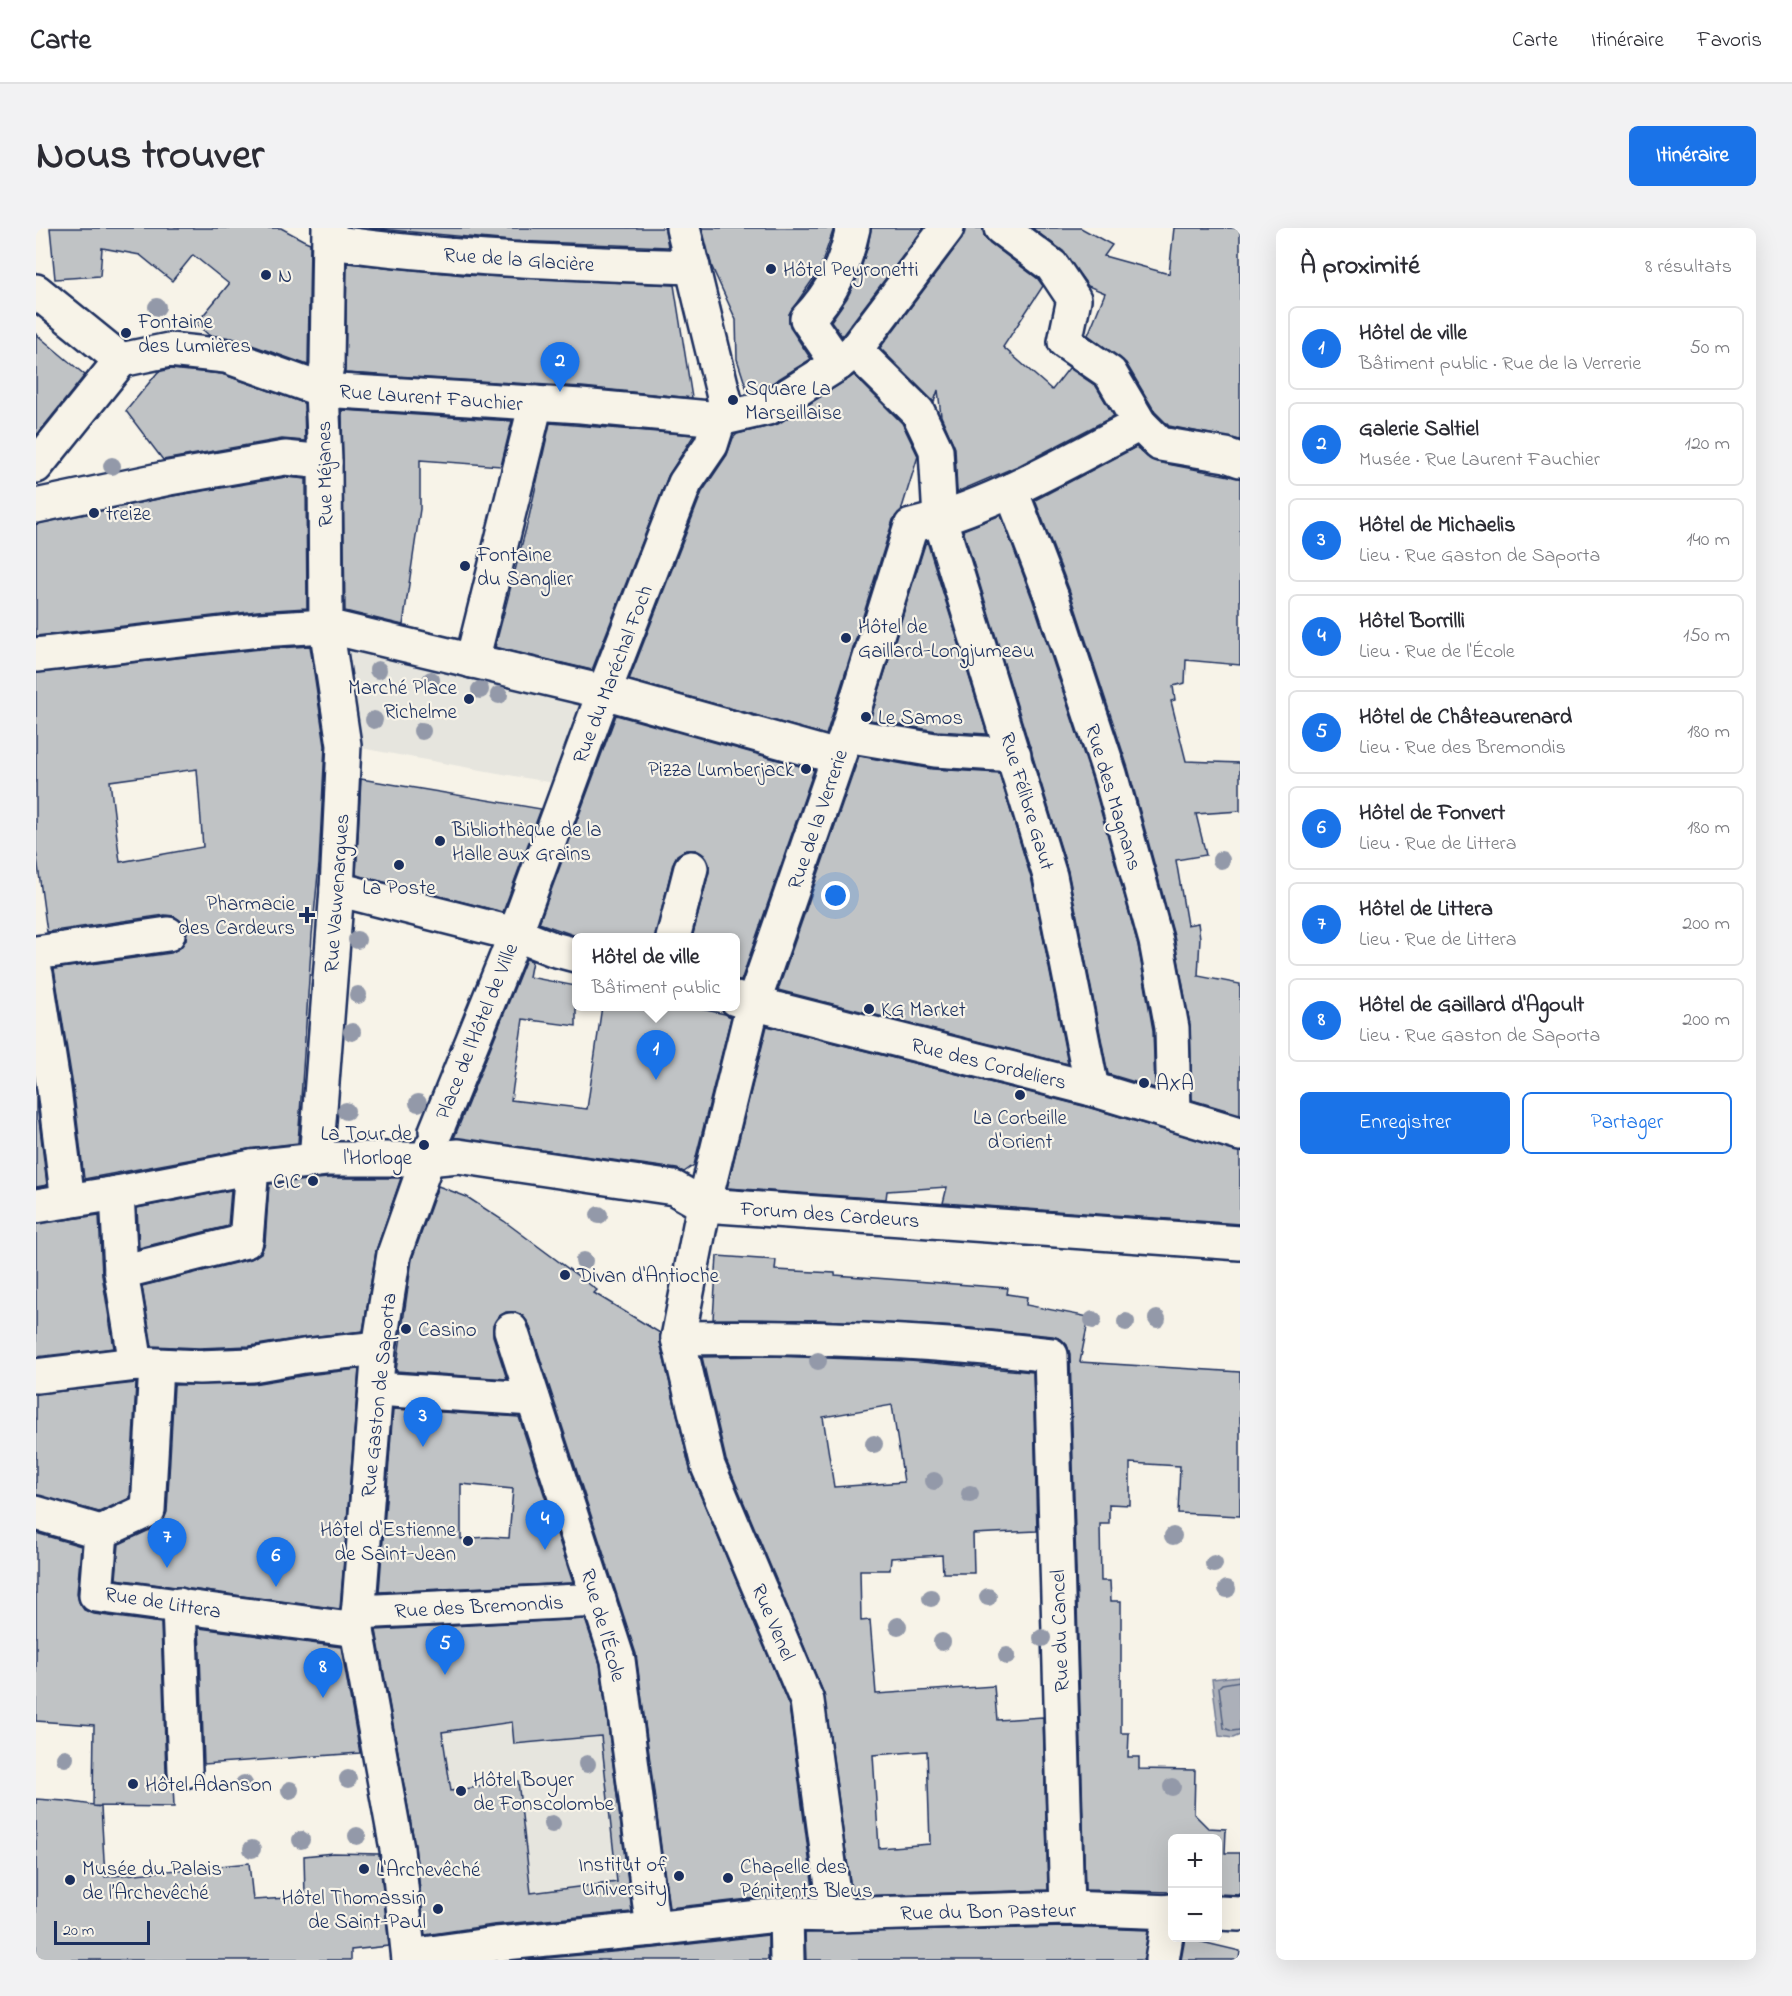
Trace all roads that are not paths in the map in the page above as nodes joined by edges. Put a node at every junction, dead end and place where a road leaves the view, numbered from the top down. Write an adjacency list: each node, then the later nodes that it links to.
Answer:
1 (683, 228): 6 (street, Rue du Maréchal Foch)
2 (853, 228): 8 (street)
3 (947, 228): 8 (street)
4 (1001, 228): 13 (street)
5 (333, 241): 6 (street, Rue de la Glacière); 10 (street, Rue Méjanes)
6 (693, 267): 12 (street, Rue du Maréchal Foch)
7 (36, 291): 9 (street)
8 (847, 357): 12 (street, Rue Laurent Fauchier); 19 (street)
9 (121, 360): 10 (street, Rue Laurent Fauchier); 16 (street)
10 (322, 390): 11 (street, Rue Laurent Fauchier); 15 (street, Rue Méjanes)
11 (536, 404): 12 (street, Rue Laurent Fauchier); 22 (street)
12 (720, 419): 23 (street, Rue du Maréchal Foch)
13 (1140, 424): 14 (street); 17 (street)
14 (1240, 459)
15 (325, 462): 18 (street); 20 (street, Rue Méjanes)
16 (36, 466)
17 (1011, 490): 19 (street); 37 (street, Rue des Magnans)
18 (36, 506)
19 (940, 519): 24 (street, Rue de la Verrerie); 25 (street, Rue Félibre Gaut)
20 (326, 626): 21 (street); 22 (street); 27 (street, Rue Vauvenargues)
21 (36, 655)
22 (472, 661): 23 (street)
23 (604, 692): 24 (street); 30 (street, Rue du Maréchal Foch)
24 (842, 746): 25 (street); 34 (street, Rue de la Verrerie)
25 (1014, 755): 36 (street, Rue Félibre Gaut)
26 (691, 868): 28 (street)
27 (337, 889): 30 (street, Place de l'Hôtel de Ville); 40 (street, Rue Vauvenargues)
28 (674, 933)
29 (168, 934): 31 (street)
30 (514, 934): 32 (street); 39 (street, Place de l'Hôtel de Ville)
31 (36, 953)
32 (572, 954)
33 (36, 974): 35 (street)
34 (744, 1002): 36 (street, Rue des Cordeliers); 44 (street, Rue de la Verrerie)
35 (45, 1089): 43 (street)
36 (1092, 1089): 37 (street, Rue des Cordeliers)
37 (1174, 1113): 38 (street, Rue des Cordeliers)
38 (1240, 1134)
39 (432, 1146): 40 (street); 44 (street, Forum des Cardeurs); 50 (street, Rue Gaston de Saporta)
40 (316, 1160): 41 (street)
41 (252, 1167): 42 (street); 47 (street)
42 (117, 1193): 43 (street); 47 (street)
43 (68, 1201): 45 (street)
44 (704, 1205): 46 (street, Forum des Cardeurs); 49 (street, Rue de la Verrerie)
45 (36, 1206)
46 (1240, 1243)
47 (121, 1272): 51 (street)
48 (512, 1330): 54 (street, Rue de l'École)
49 (678, 1338): 61 (street, Rue du Cancel); 66 (street, Rue Venel)
50 (379, 1348): 51 (street); 53 (street, Rue Gaston de Saporta)
51 (146, 1365): 52 (street); 56 (street)
52 (36, 1376)
53 (376, 1389): 54 (street); 59 (street, Rue Gaston de Saporta)
54 (533, 1399): 57 (street, Rue de l'École)
55 (36, 1513): 56 (street)
56 (101, 1532): 58 (street, Rue de Littera)
57 (599, 1600): 59 (street, Rue des Bremondis); 68 (street, Rue de l'École)
58 (179, 1605): 59 (street, Rue de Littera); 60 (street)
59 (358, 1621): 69 (street, Rue Gaston de Saporta)
60 (185, 1771)
61 (1067, 1908): 62 (street, Rue du Bon Pasteur); 66 (street, Rue du Bon Pasteur)
62 (1168, 1911)
63 (1222, 1913): 65 (street)
64 (786, 1914): 66 (street, Rue du Bon Pasteur); 68 (street, Rue du Bon Pasteur); 70 (street)
65 (1240, 1914)
66 (836, 1915)
67 (1168, 1927): 71 (street)
68 (652, 1929): 69 (street, Rue du Bon Pasteur)
69 (409, 1958)
70 (788, 1960)
71 (1162, 1960)

